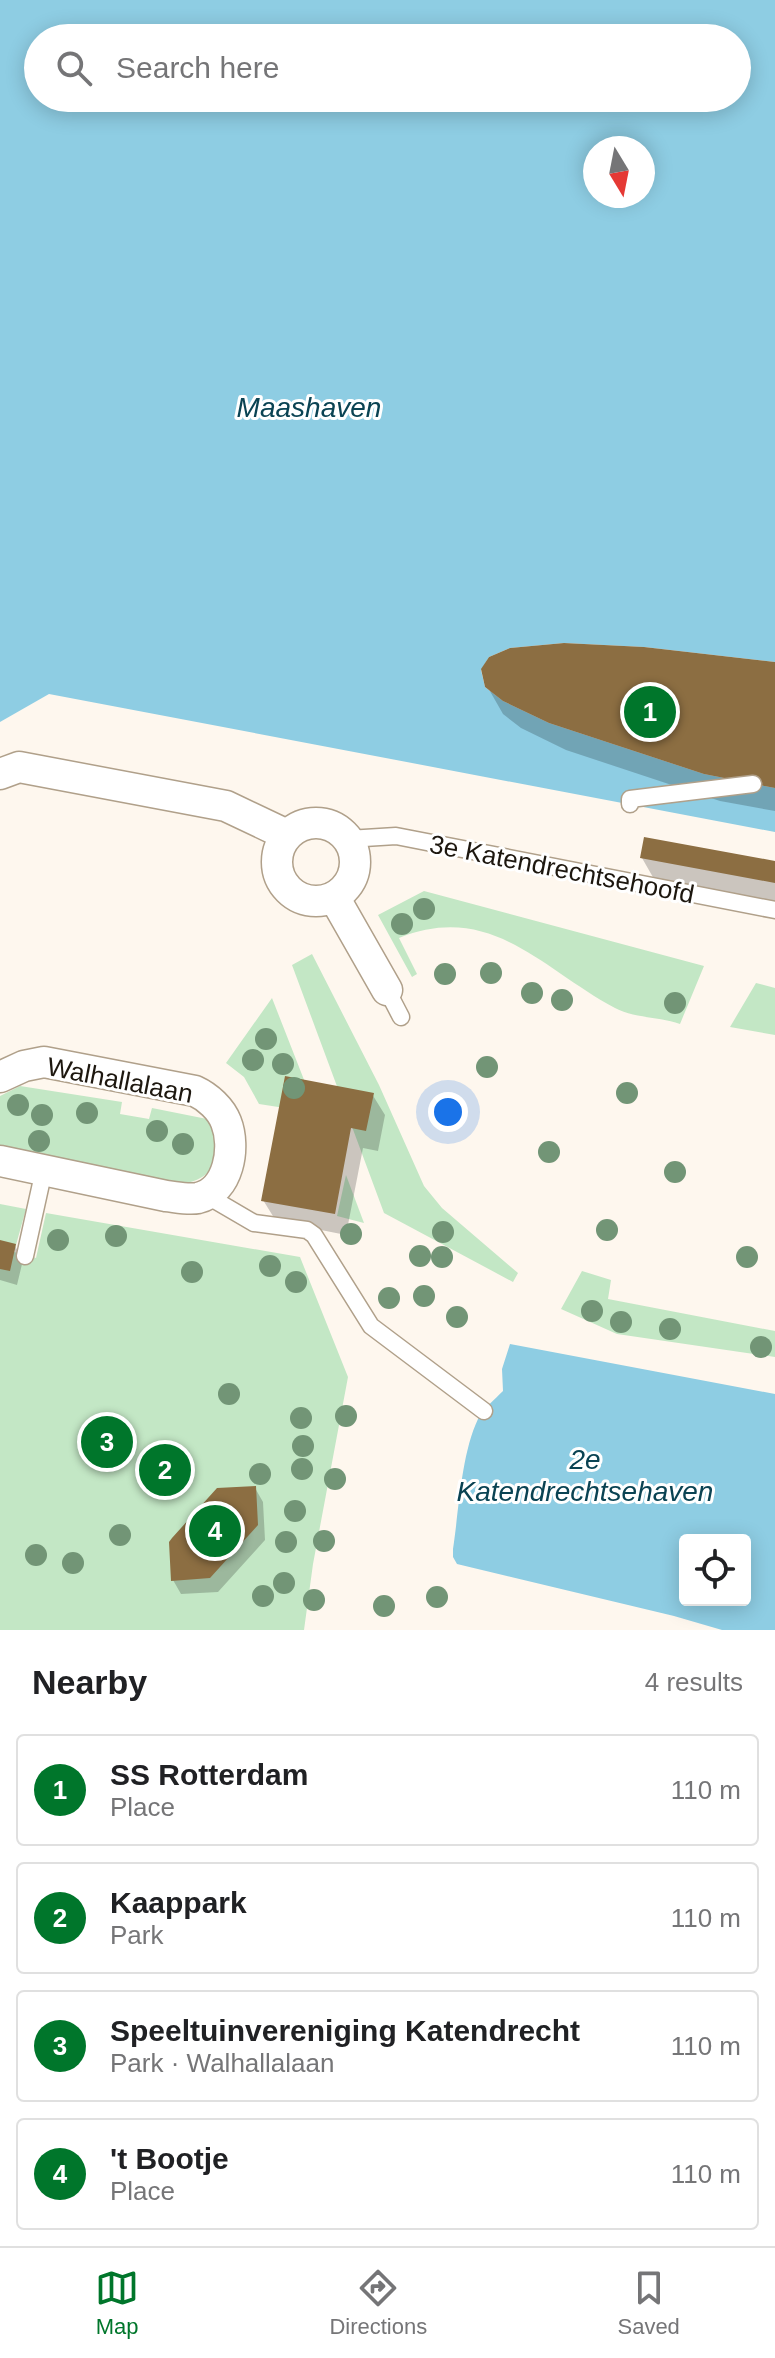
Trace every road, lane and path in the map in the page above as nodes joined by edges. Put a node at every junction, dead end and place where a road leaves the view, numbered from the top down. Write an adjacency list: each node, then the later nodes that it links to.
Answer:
1 (6, 771): 4 (street)
2 (753, 784): 3 (lane)
3 (630, 804)
4 (287, 835): 5 (street); 6 (street)
5 (348, 839): 6 (street); 7 (lane, 3e Katendrechtsehoofd)
6 (334, 897): 8 (street)
7 (775, 910)
8 (387, 990): 9 (lane)
9 (401, 1017)
10 (0, 1077): 13 (street, Walhallalaan)
11 (0, 1161): 12 (street)
12 (44, 1170): 13 (street); 14 (lane)
13 (206, 1195): 15 (lane)
14 (25, 1256)
15 (484, 1411)

